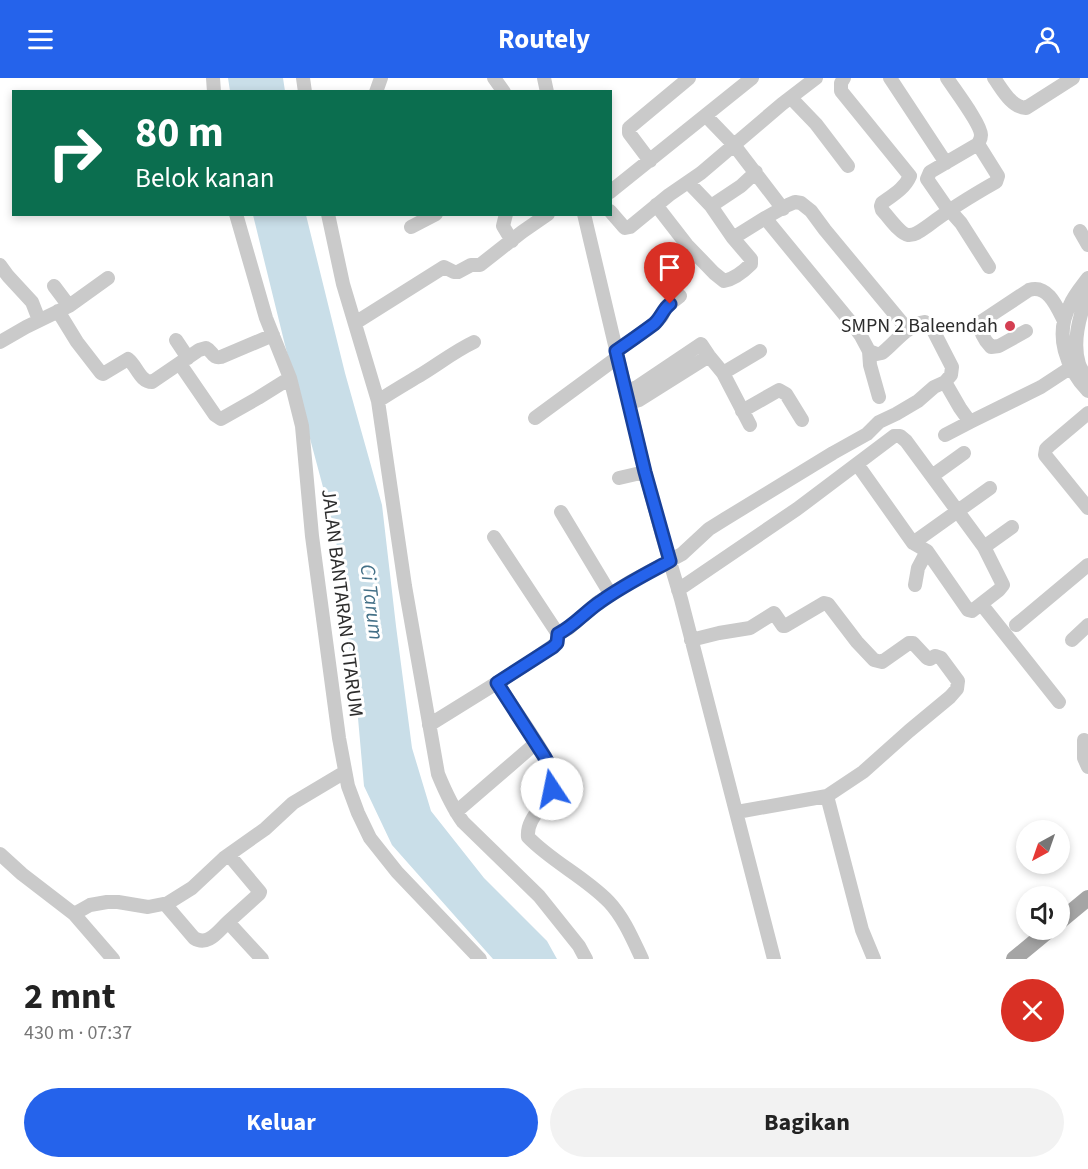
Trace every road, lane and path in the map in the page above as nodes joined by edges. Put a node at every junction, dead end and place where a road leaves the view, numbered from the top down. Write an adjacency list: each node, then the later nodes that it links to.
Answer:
1 (689, 78): 14 (street)
2 (752, 78): 11 (street)
3 (816, 78): 10 (street)
4 (844, 78): 23 (street)
5 (890, 78): 15 (street)
6 (947, 78): 12 (street)
7 (994, 78): 9 (street)
8 (1073, 78): 9 (street)
9 (1056, 82)
10 (791, 98): 13 (street); 16 (street)
11 (706, 116): 13 (street); 14 (street)
12 (978, 144): 15 (street); 23 (street)
13 (734, 145): 17 (street); 18 (street)
14 (650, 161): 19 (street)
15 (946, 163): 23 (street)
16 (848, 166)
17 (756, 172): 21 (street); 22 (street)
18 (688, 182): 20 (street); 21 (street)
19 (612, 190)
20 (656, 205): 24 (street); 34 (street)
21 (711, 206): 34 (street)
22 (783, 208): 31 (street); 48 (street)
23 (950, 210): 38 (street)
24 (612, 213)
25 (237, 216): 50 (street, JALAN BANTARAN CITARUM)
26 (328, 216): 47 (street)
27 (432, 216): 32 (street)
28 (506, 216): 35 (street)
29 (545, 216): 35 (street)
30 (584, 216): 57 (street)
31 (765, 218): 34 (street); 55 (street)
32 (411, 227)
33 (1080, 231): 36 (street)
34 (733, 238)
35 (512, 240): 47 (street)
36 (1088, 245)
37 (0, 265): 45 (street)
38 (988, 267)
39 (108, 278): 44 (street)
40 (1088, 278): 46 (street)
41 (54, 286): 44 (street)
42 (1088, 294): 63 (street)
43 (680, 296): 57 (street)
44 (63, 309): 45 (street); 59 (street)
45 (39, 320): 52 (street)
46 (1064, 321): 49 (street); 60 (street)
47 (355, 323): 68 (street)
48 (908, 330): 55 (street); 64 (street)
49 (1026, 332)
50 (273, 335): 59 (street); 62 (street, JALAN BANTARAN CITARUM)
51 (176, 340): 59 (street)
52 (0, 342)
53 (474, 342): 68 (street)
54 (760, 351): 61 (street)
55 (869, 351): 67 (street)
56 (1088, 351): 58 (street)
57 (617, 354): 66 (street); 71 (street)
58 (1088, 359)
59 (184, 361): 62 (street)
60 (1070, 368): 65 (street); 73 (street)
61 (723, 373): 66 (street); 69 (street)
62 (290, 378): 107 (street, JALAN BANTARAN CITARUM)
63 (1088, 381)
64 (945, 382): 73 (street); 90 (street)
65 (1088, 391)
66 (628, 397): 78 (street)
67 (879, 397)
68 (378, 401): 103 (street)
69 (742, 411): 72 (street); 74 (street)
70 (1088, 413): 82 (street)
71 (535, 418)
72 (802, 420)
73 (970, 422): 75 (street)
74 (750, 425)
75 (945, 435)
76 (964, 453): 79 (street)
77 (857, 464): 79 (street); 87 (street); 93 (street)
78 (645, 472): 80 (street); 90 (street)
79 (932, 476): 83 (street)
80 (619, 478)
81 (990, 488): 83 (street)
82 (1088, 508)
83 (958, 511): 87 (street); 88 (street)
84 (561, 512): 94 (street)
85 (1012, 526): 88 (street)
86 (494, 537): 98 (street)
87 (913, 543): 89 (street)
88 (984, 547): 95 (street)
89 (927, 551): 92 (street); 95 (street)
90 (670, 561): 93 (street); 94 (street)
91 (1088, 565): 96 (street)
92 (915, 585)
93 (678, 590): 99 (street)
94 (611, 595): 98 (street)
95 (982, 605): 102 (street)
96 (1016, 625)
97 (1088, 625): 100 (street)
98 (558, 634): 101 (street)
99 (691, 640): 108 (street); 110 (street)
100 (1072, 640)
101 (497, 683): 103 (street); 105 (street)
102 (1059, 702)
103 (429, 725): 109 (street)
104 (1084, 740): 106 (street)
105 (537, 743): 109 (street); 123 (street)
106 (1088, 767)
107 (345, 772): 112 (street); 121 (street, JALAN BANTARAN CITARUM)
108 (827, 796): 110 (street); 125 (street)
109 (456, 812): 122 (street)
110 (736, 812): 124 (street)
111 (0, 854): 116 (street)
112 (229, 855): 114 (street); 117 (street)
113 (1088, 898): 115 (main road)
114 (165, 904): 116 (street); 117 (street)
115 (1070, 913)
116 (74, 914): 119 (street)
117 (228, 922): 120 (street)
118 (1037, 940): 126 (main road)
119 (113, 959)
120 (262, 959)
121 (480, 959)
122 (586, 959)
123 (642, 959)
124 (774, 959)
125 (874, 959)
126 (1014, 959)

